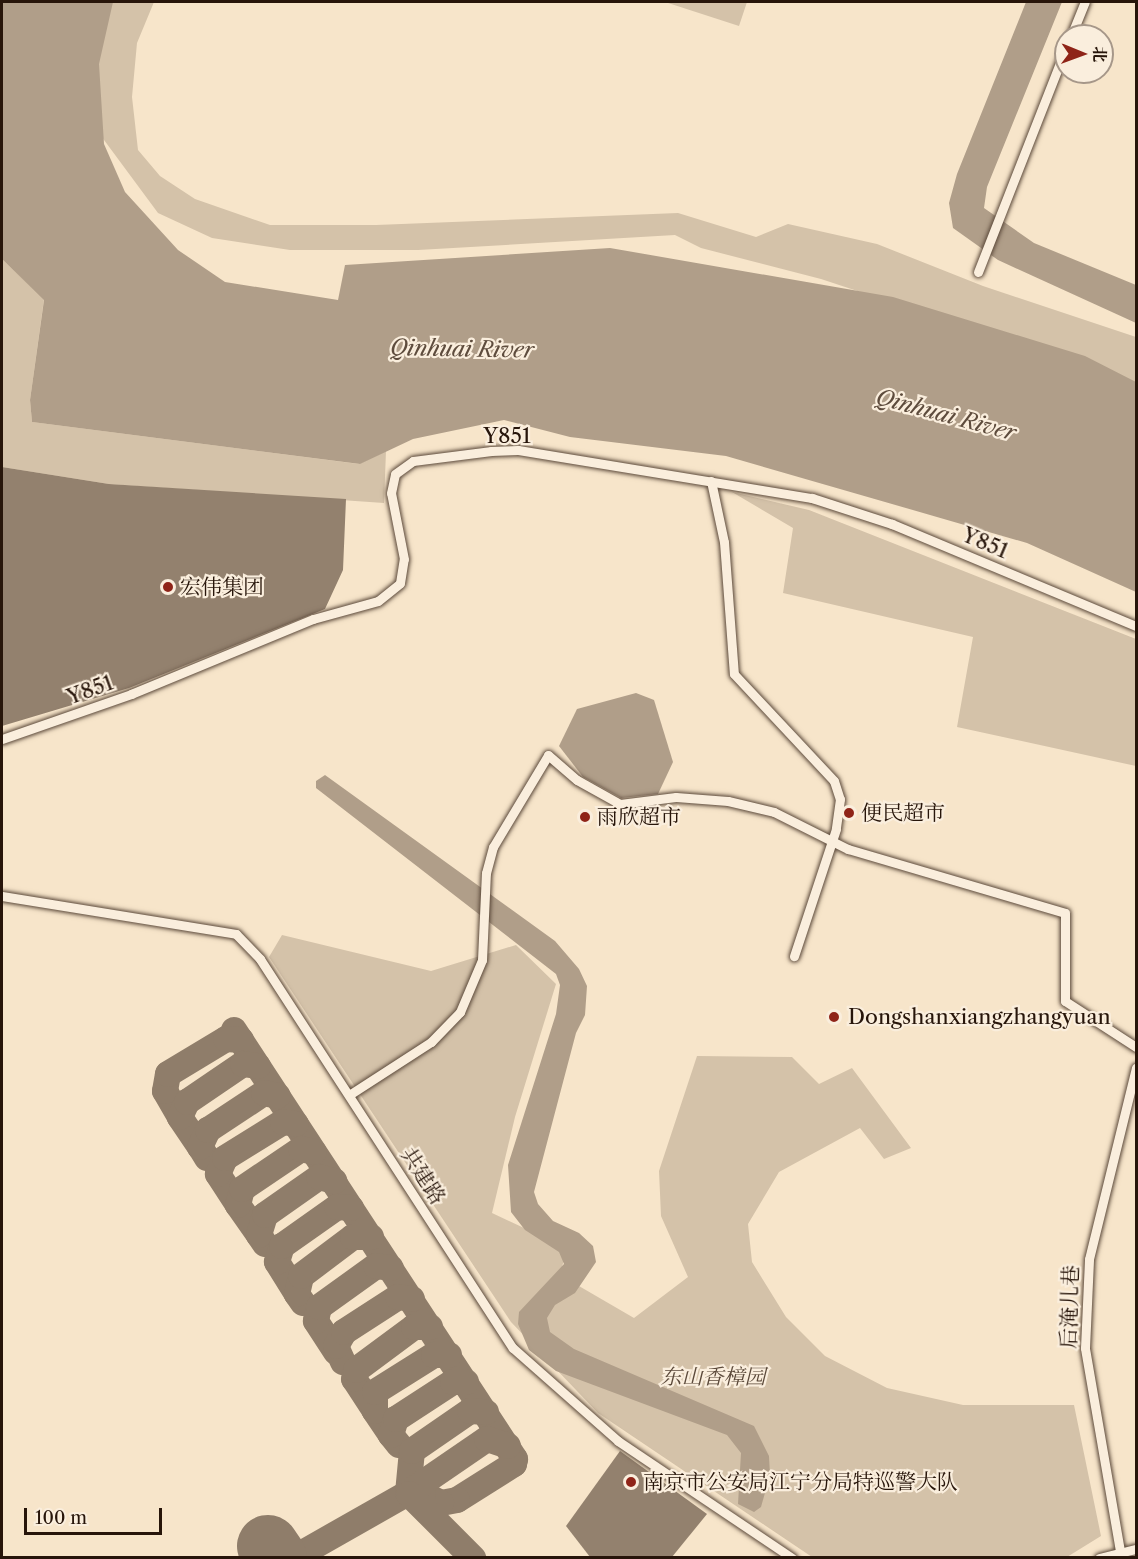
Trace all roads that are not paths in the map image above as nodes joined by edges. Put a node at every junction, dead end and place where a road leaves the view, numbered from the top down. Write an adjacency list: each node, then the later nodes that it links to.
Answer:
1 (1085, 2): 2 (street)
2 (1076, 24)
3 (1054, 79): 4 (street)
4 (978, 272)
5 (711, 481): 6 (street, Y851); 7 (street, Y851); 8 (street)
6 (1137, 626)
7 (2, 739)
8 (832, 841): 10 (street); 11 (street); 13 (street)
9 (2, 896): 13 (street, 共建路)
10 (794, 956)
11 (1137, 1047)
12 (1137, 1068): 15 (street, 后淹儿巷)
13 (349, 1095): 16 (street, 共建路)
14 (1137, 1550): 15 (street)
15 (1120, 1551): 17 (street)
16 (792, 1557)
17 (1099, 1557)

